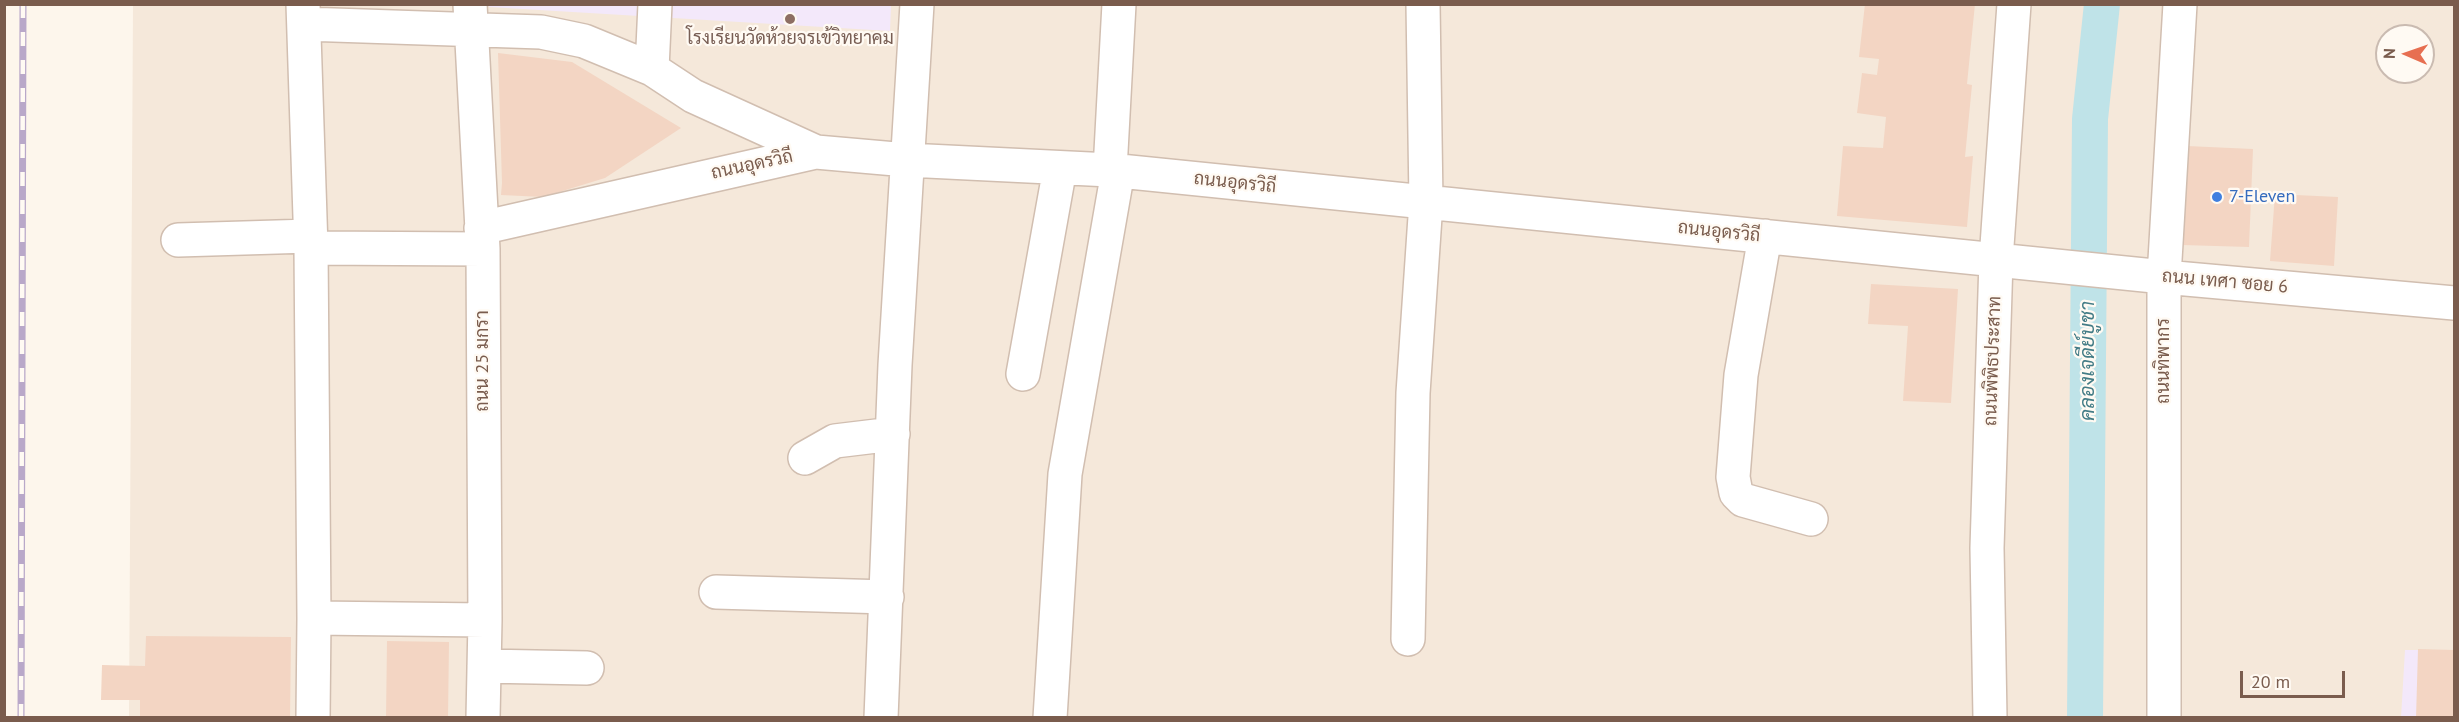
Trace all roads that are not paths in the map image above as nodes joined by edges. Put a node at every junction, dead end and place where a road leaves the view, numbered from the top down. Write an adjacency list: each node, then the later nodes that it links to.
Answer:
1 (655, 4): 9 (street)
2 (916, 4): 11 (street)
3 (1119, 4): 13 (street)
4 (1423, 4): 14 (street)
5 (2014, 4): 19 (street, ถนนพิพิธประสาท)
6 (2180, 4): 20 (street, ถนนทิพากร)
7 (304, 14): 8 (street); 18 (street)
8 (470, 17): 9 (street); 16 (street, ถนน 25 มกรา)
9 (652, 69): 10 (street)
10 (816, 152): 11 (street, ถนนอุดรวิถี); 16 (street, ถนนอุดรวิถี)
11 (907, 160): 12 (street, ถนนอุดรวิถี); 23 (street)
12 (1060, 168): 13 (street, ถนนอุดรวิถี); 22 (street)
13 (1114, 170): 14 (street, ถนนอุดรวิถี); 36 (street)
14 (1426, 202): 15 (street, ถนนอุดรวิถี); 30 (street)
15 (1765, 236): 19 (street, ถนนอุดรวิถี); 25 (street)
16 (482, 238): 18 (street, ถนนอุดรวิถี); 29 (street, ถนน 25 มกรา)
17 (178, 240): 18 (street, ถนนอุดรวิถี)
18 (311, 242): 28 (street)
19 (1996, 260): 20 (street, ถนน เทศา ซอย 6); 37 (street, ถนนพิพิธประสาท)
20 (2164, 277): 21 (street, ถนน เทศา ซอย 6); 38 (street, ถนนทิพากร)
21 (2454, 303)
22 (1023, 374)
23 (893, 434): 24 (street); 27 (street)
24 (805, 458)
25 (1811, 519)
26 (716, 592): 27 (street)
27 (887, 597): 35 (street)
28 (315, 618): 29 (street); 33 (street)
29 (485, 620): 31 (street, ถนน 25 มกรา)
30 (1408, 639)
31 (484, 666): 32 (street); 34 (street, ถนน 25 มกรา)
32 (587, 668)
33 (313, 717)
34 (483, 717)
35 (880, 717)
36 (1050, 717)
37 (1990, 717)
38 (2164, 717)

